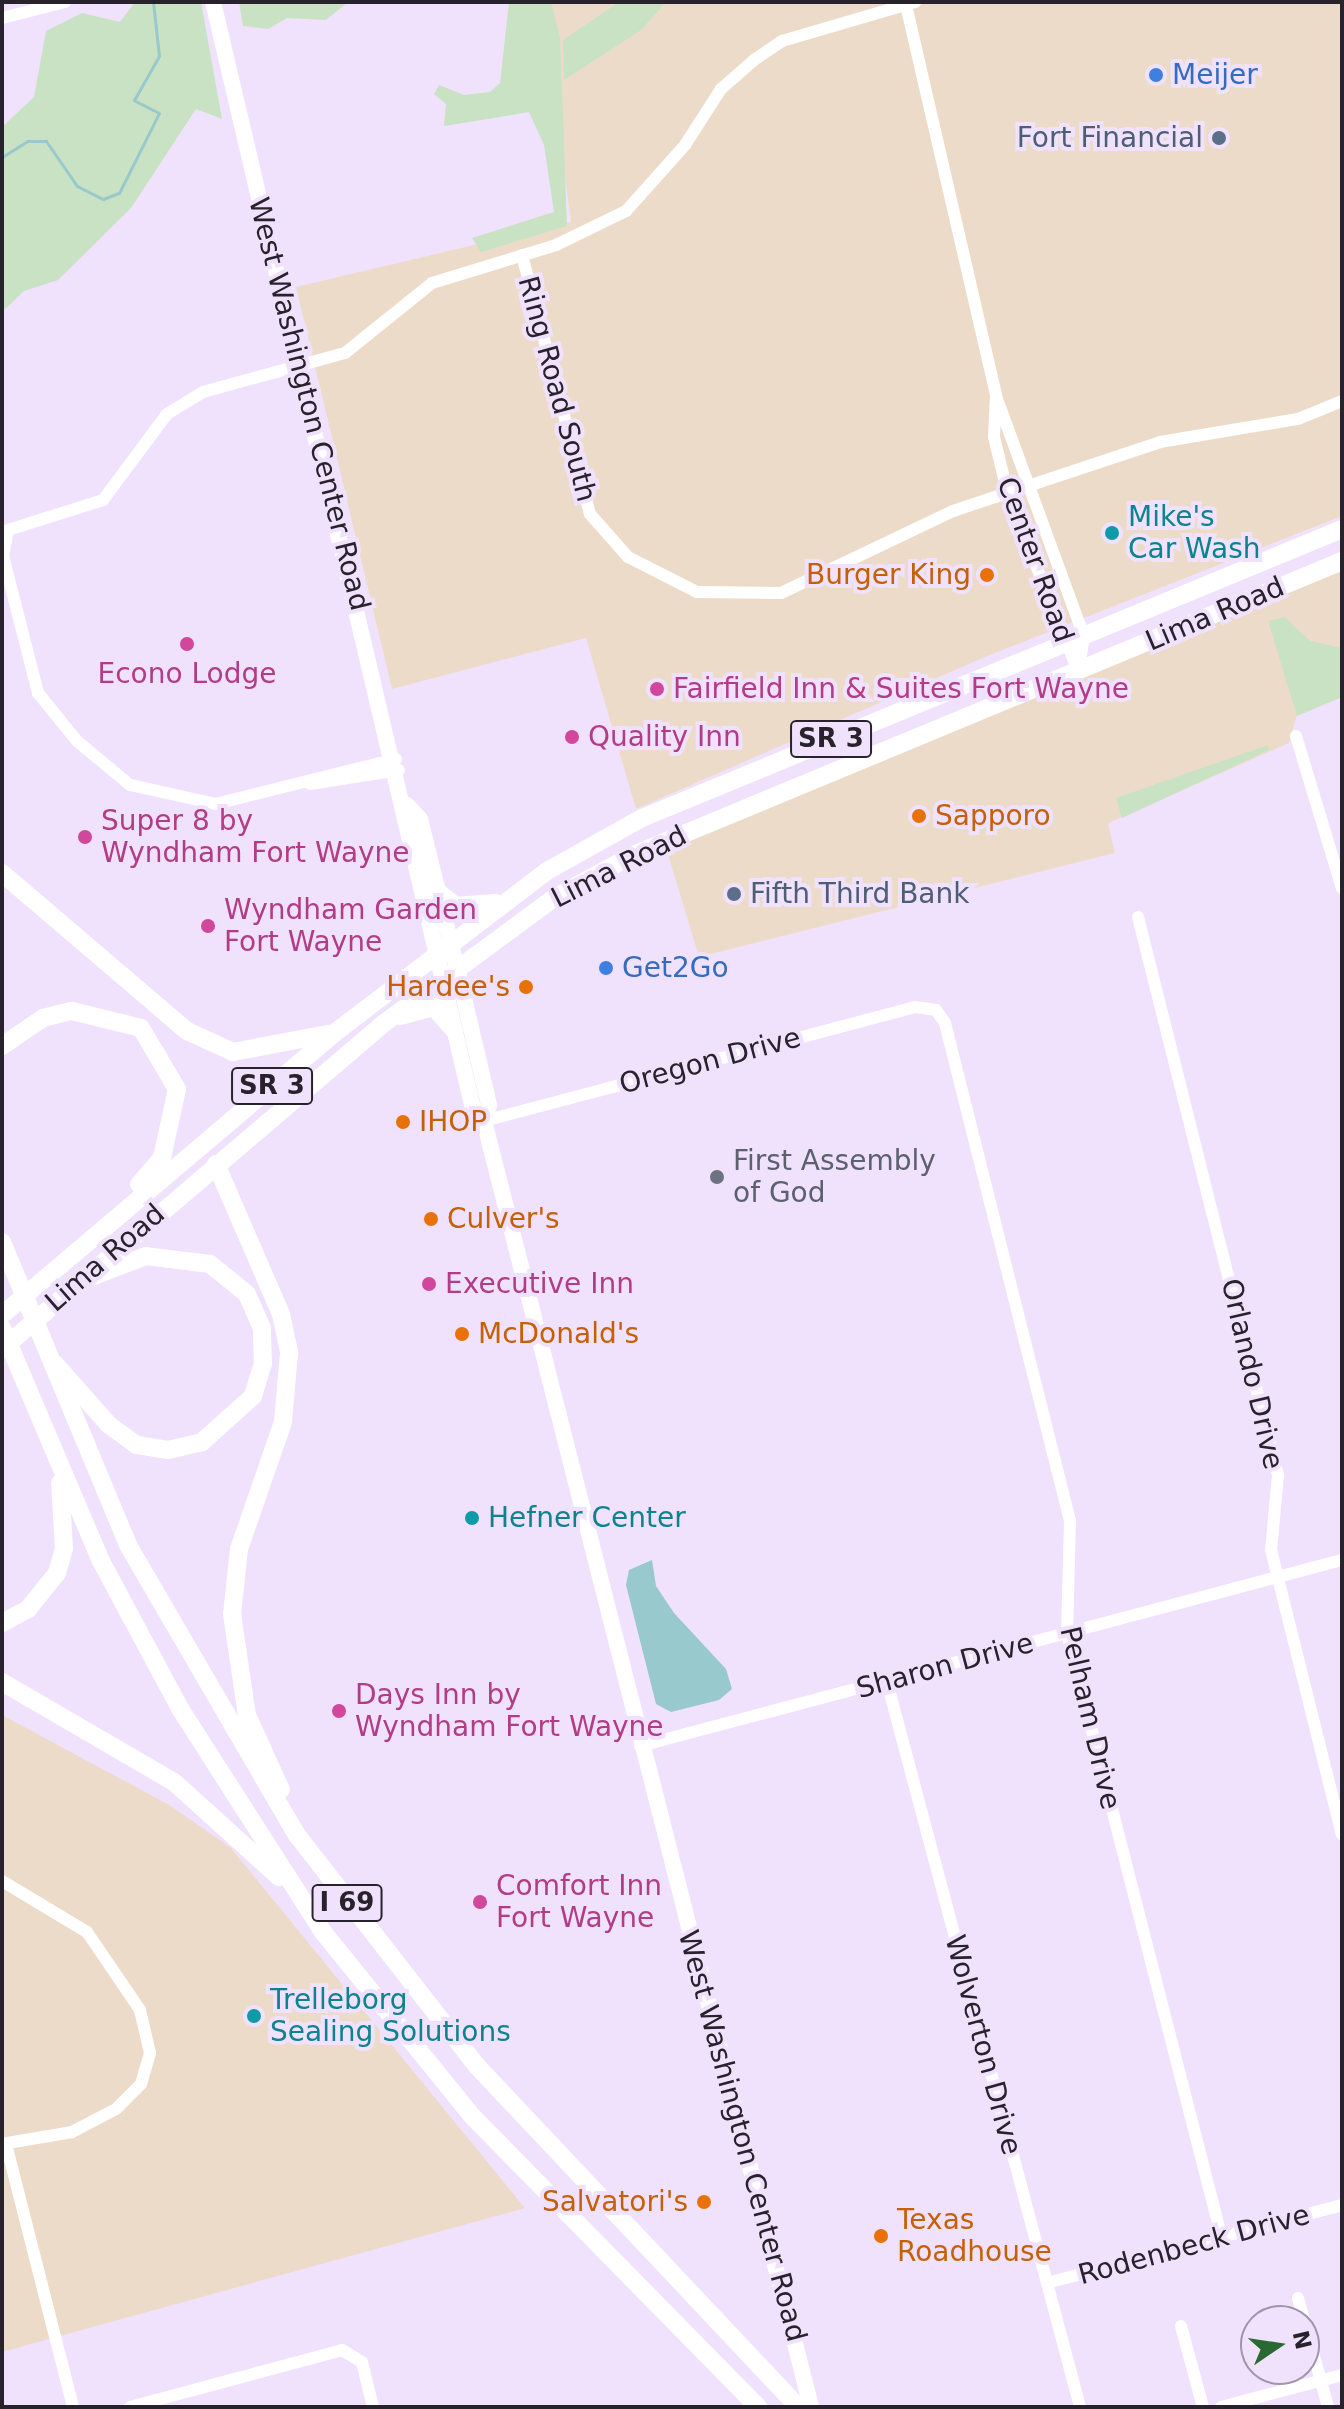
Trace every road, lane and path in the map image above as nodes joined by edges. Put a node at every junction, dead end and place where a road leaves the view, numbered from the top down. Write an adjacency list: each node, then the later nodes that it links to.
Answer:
1 (65, 2): 4 (street)
2 (213, 2): 6 (main road, West Washington Center Road)
3 (910, 4): 5 (street); 7 (street, Center Road)
4 (2, 18)
5 (522, 255): 6 (street); 10 (street, Ring Road South)
6 (299, 370): 12 (street); 18 (main road, West Washington Center Road)
7 (996, 396): 9 (street, Center Road); 10 (street, Center Road)
8 (1342, 401): 9 (street, Ring Road South)
9 (1027, 490): 10 (street, Ring Road South); 14 (street, Center Road)
10 (1008, 495): 15 (street, Center Road)
11 (1342, 529): 14 (highway, Lima Road / SR 3)
12 (3, 556): 18 (street)
13 (1342, 561): 16 (highway, Lima Road / SR 3)
14 (1084, 637): 15 (highway, Lima Road / SR 3); 16 (street, Center Road)
15 (1065, 645): 16 (street, Center Road); 23 (highway, Lima Road / SR 3)
16 (1078, 671): 26 (highway, Lima Road / SR 3)
17 (1296, 736): 21 (street)
18 (398, 765): 19 (main road, West Washington Center Road)
19 (407, 805): 22 (main road, West Washington Center Road); 25 (main road, West Washington Center Road)
20 (2, 873): 30 (highway)
21 (1342, 888)
22 (438, 892): 23 (highway); 25 (main road, West Washington Center Road)
23 (496, 903): 25 (highway, Lima Road / SR 3)
24 (1138, 917): 43 (street, Orlando Drive)
25 (443, 946): 26 (main road, West Washington Center Road); 30 (highway, Lima Road / SR 3)
26 (449, 970): 28 (highway, Lima Road / SR 3); 29 (main road, West Washington Center Road); 32 (main road, West Washington Center Road)
27 (936, 1010): 32 (street, Oregon Drive); 45 (street, Pelham Drive)
28 (383, 1024): 29 (highway); 33 (highway, Lima Road / SR 3)
29 (454, 1030): 32 (main road, West Washington Center Road)
30 (337, 1031): 34 (highway, Lima Road / SR 3)
31 (2, 1046): 34 (highway)
32 (484, 1121): 48 (main road, West Washington Center Road)
33 (216, 1164): 36 (highway, Lima Road / SR 3); 51 (highway)
34 (108, 1220): 37 (highway, Lima Road)
35 (2, 1242): 39 (highway, I 69)
36 (73, 1284): 39 (highway); 40 (highway, Lima Road)
37 (2, 1315)
38 (2, 1328): 41 (highway, I 69)
39 (39, 1343): 51 (highway, I 69)
40 (2, 1349)
41 (50, 1445): 44 (highway); 52 (highway, I 69)
42 (1342, 1560): 43 (street, Sharon Drive)
43 (1277, 1577): 45 (street, Sharon Drive); 49 (street, Orlando Drive)
44 (2, 1623)
45 (1067, 1633): 47 (street, Sharon Drive); 55 (street, Pelham Drive)
46 (2, 1682): 52 (highway)
47 (887, 1682): 48 (street, Sharon Drive); 56 (street, Wolverton Drive)
48 (640, 1746): 66 (main road, West Washington Center Road)
49 (1342, 1834)
50 (2, 1881): 53 (street)
51 (339, 1893): 65 (highway, I 69)
52 (308, 1908): 64 (highway, I 69)
53 (4, 2144): 61 (street)
54 (1342, 2205): 55 (street, Rodenbeck Drive)
55 (1222, 2239): 56 (street, Rodenbeck Drive)
56 (1047, 2283): 67 (street, Wolverton Drive)
57 (1298, 2298): 60 (street)
58 (1181, 2326): 68 (street)
59 (1342, 2375): 60 (street)
60 (1321, 2381): 69 (street); 70 (street)
61 (73, 2407)
62 (130, 2407): 63 (street)
63 (373, 2407)
64 (758, 2407)
65 (798, 2407)
66 (811, 2407)
67 (1080, 2407)
68 (1203, 2407)
69 (1221, 2407)
70 (1328, 2407)

